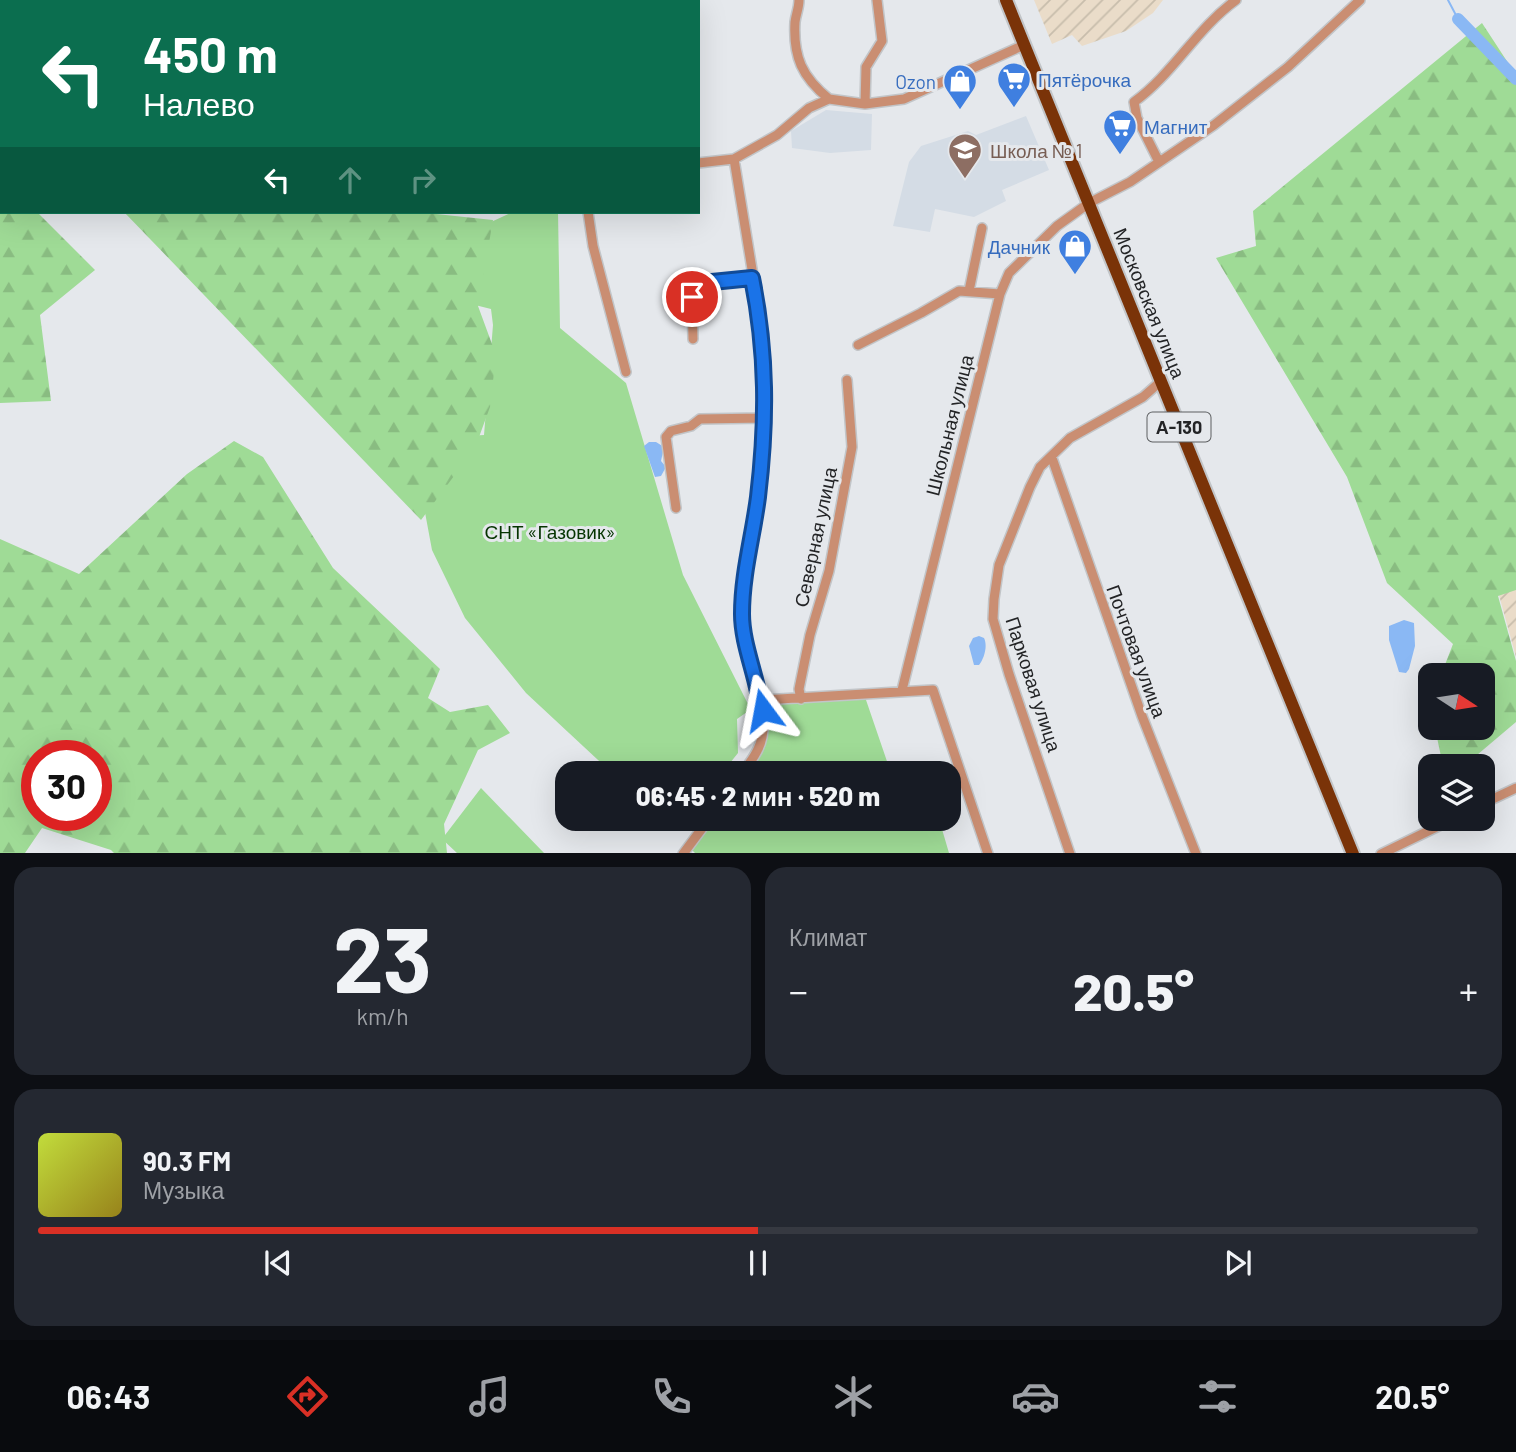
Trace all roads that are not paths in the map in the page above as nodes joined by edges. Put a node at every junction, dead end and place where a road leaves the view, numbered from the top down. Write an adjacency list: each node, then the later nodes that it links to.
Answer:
1 (799, 0): 7 (street)
2 (877, 0): 8 (street)
3 (1006, 0): 6 (highway, Московская улица / А-130)
4 (1236, 0): 10 (street)
5 (1360, 0): 10 (street, Школьная улица)
6 (1024, 45): 8 (street); 12 (highway, Московская улица / А-130)
7 (829, 99): 8 (street); 9 (street)
8 (865, 104)
9 (734, 159): 11 (street); 15 (street)
10 (1159, 162): 12 (street, Школьная улица)
11 (700, 163)
12 (1089, 203): 17 (street, Школьная улица); 22 (highway, Московская улица / А-130)
13 (588, 214): 20 (street)
14 (982, 228): 16 (street)
15 (752, 278): 18 (street); 23 (street)
16 (969, 291): 17 (street); 19 (street)
17 (1000, 294): 26 (street, Школьная улица)
18 (693, 339)
19 (858, 345)
20 (626, 372)
21 (848, 380): 27 (street, Северная улица)
22 (1160, 382): 24 (street, Парковая улица); 38 (highway, Московская улица / А-130)
23 (763, 418): 25 (street); 28 (street)
24 (1052, 458): 36 (street, Парковая улица); 37 (street, Почтовая улица)
25 (676, 508)
26 (902, 690): 27 (street); 35 (street)
27 (801, 699): 28 (street)
28 (762, 700): 29 (street)
29 (750, 761)
30 (1516, 788): 31 (street)
31 (1495, 798)
32 (700, 831): 34 (street)
33 (1428, 831): 39 (street)
34 (683, 853)
35 (988, 853)
36 (1070, 853)
37 (1196, 853)
38 (1353, 853)
39 (1381, 853)

